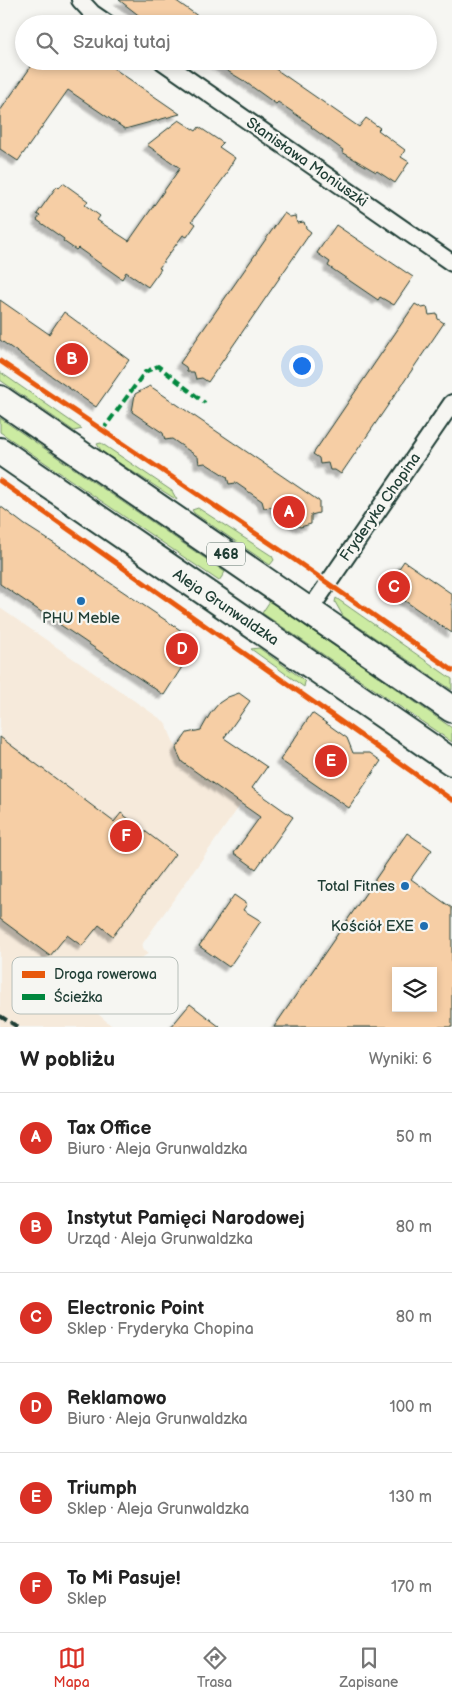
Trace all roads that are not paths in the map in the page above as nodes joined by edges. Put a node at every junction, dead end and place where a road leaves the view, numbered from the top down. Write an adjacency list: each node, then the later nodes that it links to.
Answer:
1 (80, 0): 2 (street)
2 (95, 15)
3 (175, 70): 4 (street, Stanisława Moniuszki)
4 (452, 263)
5 (0, 400): 8 (main road, 468)
6 (452, 403): 8 (street, Fryderyka Chopina)
7 (0, 451): 10 (main road, Aleja Grunwaldzka)
8 (309, 611): 9 (main road, 468)
9 (452, 709)
10 (452, 762)

